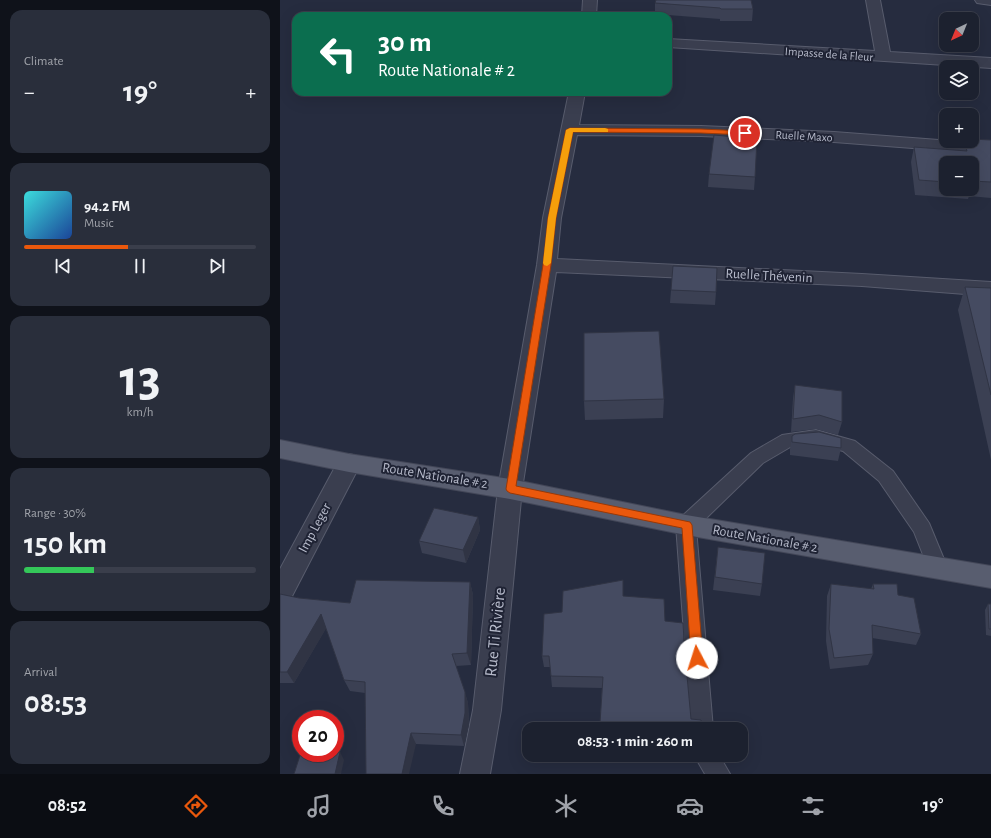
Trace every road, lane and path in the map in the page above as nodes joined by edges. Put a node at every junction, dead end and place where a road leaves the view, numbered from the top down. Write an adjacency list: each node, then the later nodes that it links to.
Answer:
1 (590, 0): 5 (street)
2 (873, 0): 7 (street)
3 (982, 0): 4 (street)
4 (991, 1)
5 (589, 12)
6 (672, 43): 7 (street, Impasse de la Fleur)
7 (883, 57): 8 (street, Impasse de la Fleur)
8 (991, 63)
9 (576, 96): 10 (street, Rue Ti Rivière)
10 (570, 130): 11 (street, Ruelle Maxo); 12 (street, Rue Ti Rivière)
11 (991, 149)
12 (547, 265): 13 (street, Ruelle Thévenin); 16 (street, Rue Ti Rivière)
13 (991, 289)
14 (280, 449): 15 (main road, Route Nationale # 2)
15 (349, 463): 16 (main road, Route Nationale # 2); 20 (street, Imp Leger)
16 (510, 489): 17 (main road, Route Nationale # 2); 23 (street, Rue Ti Rivière)
17 (686, 525): 18 (main road, Route Nationale # 2); 18 (lane); 21 (lane)
18 (938, 569): 19 (main road, Route Nationale # 2)
19 (991, 577)
20 (280, 594)
21 (701, 722)
22 (710, 762): 24 (lane)
23 (475, 774)
24 (718, 774)

